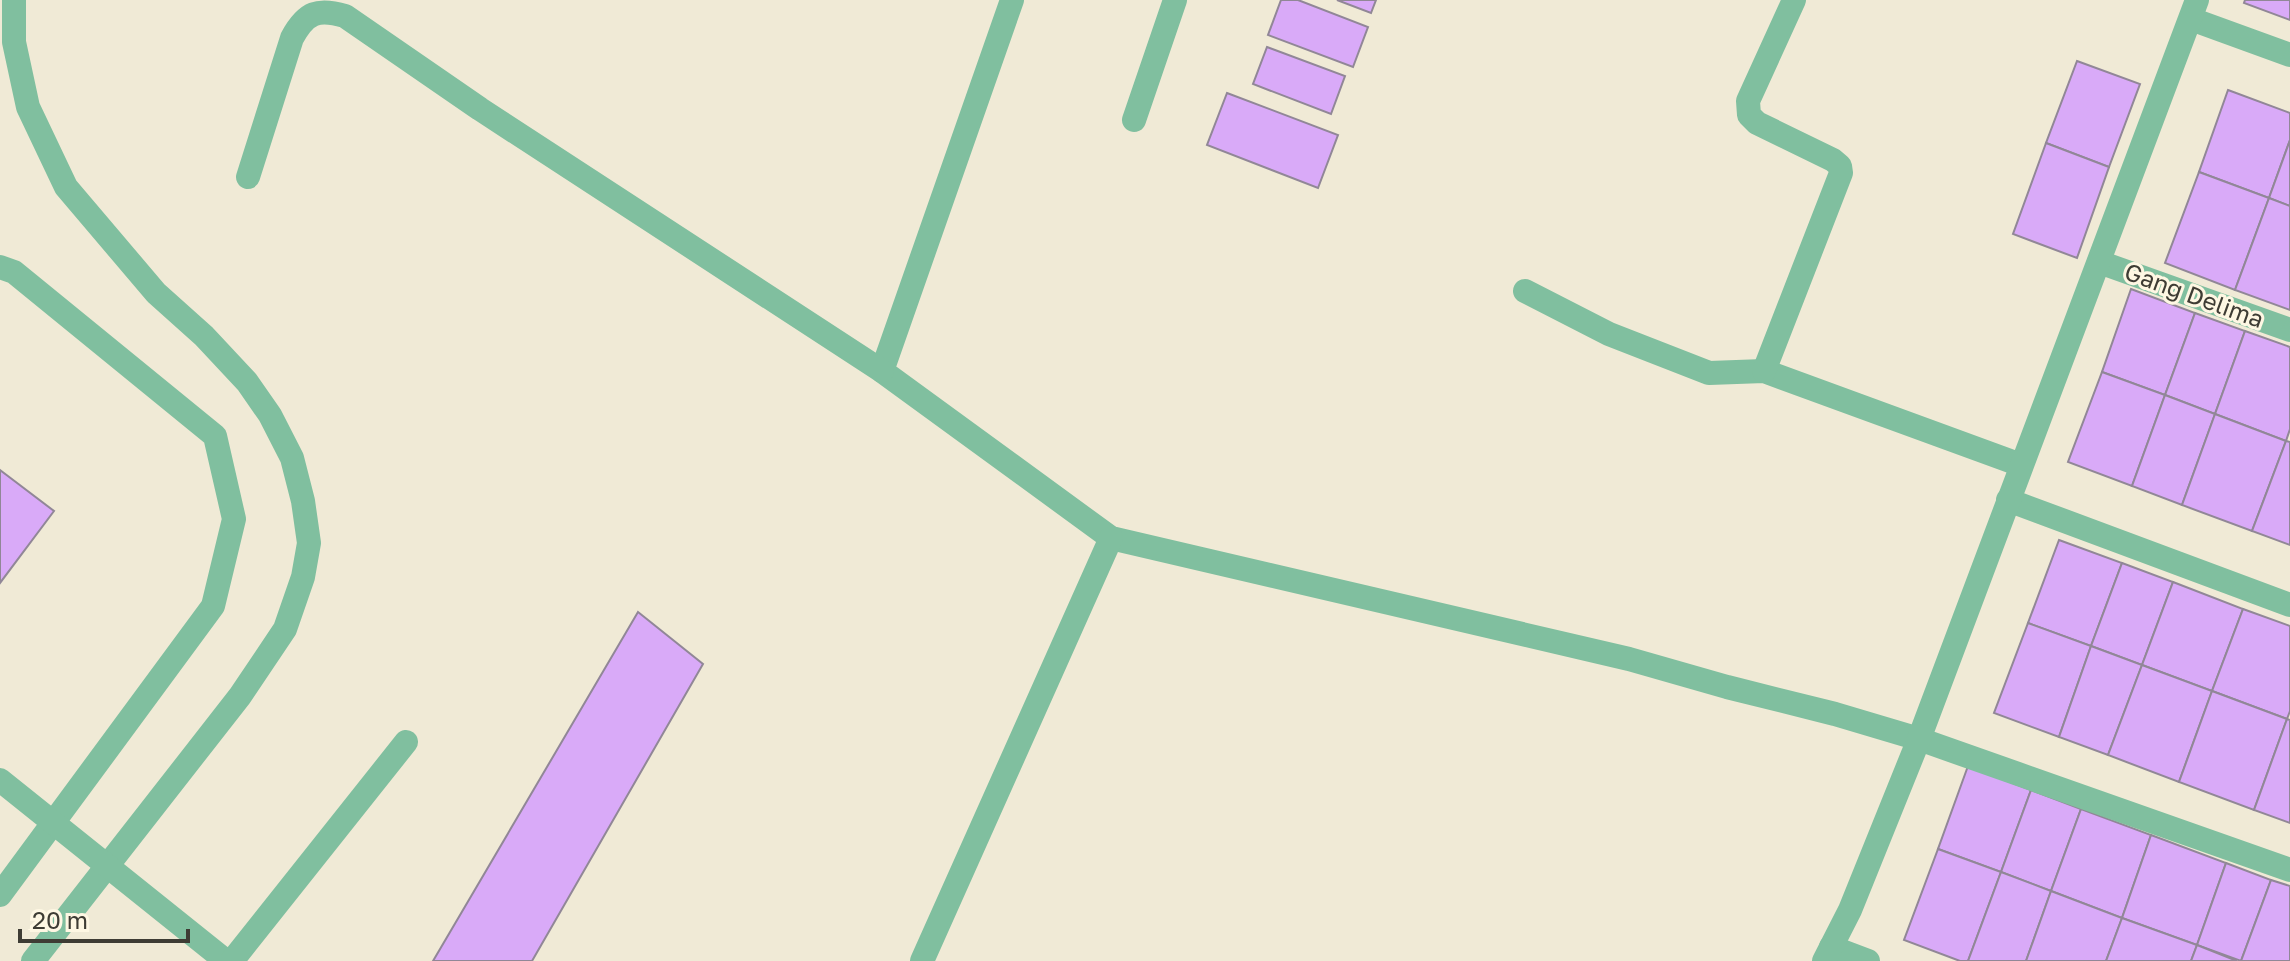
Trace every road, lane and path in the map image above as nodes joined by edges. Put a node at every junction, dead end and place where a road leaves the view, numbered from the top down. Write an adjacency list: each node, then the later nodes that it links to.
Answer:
1 (14, 0): 23 (street)
2 (1012, 0): 13 (street)
3 (1175, 0): 7 (street)
4 (1794, 0): 14 (street)
5 (2194, 9): 6 (street); 9 (street)
6 (2290, 55)
7 (1134, 120)
8 (248, 177): 13 (street)
9 (2099, 262): 12 (street, Gang Delima); 15 (street)
10 (0, 267): 22 (street)
11 (1525, 291): 14 (street)
12 (2290, 330)
13 (882, 371): 17 (street)
14 (1764, 371): 15 (street)
15 (2021, 465): 16 (street)
16 (2008, 500): 18 (street); 19 (street)
17 (1111, 538): 19 (street); 30 (street)
18 (2290, 605)
19 (1919, 739): 24 (street); 26 (street)
20 (406, 742): 29 (street)
21 (0, 780): 22 (street)
22 (54, 823): 23 (street); 25 (street)
23 (107, 866): 27 (street); 28 (street)
24 (2290, 870)
25 (0, 895)
26 (1828, 954): 31 (street)
27 (33, 961)
28 (226, 961)
29 (232, 961)
30 (922, 961)
31 (1868, 961)

